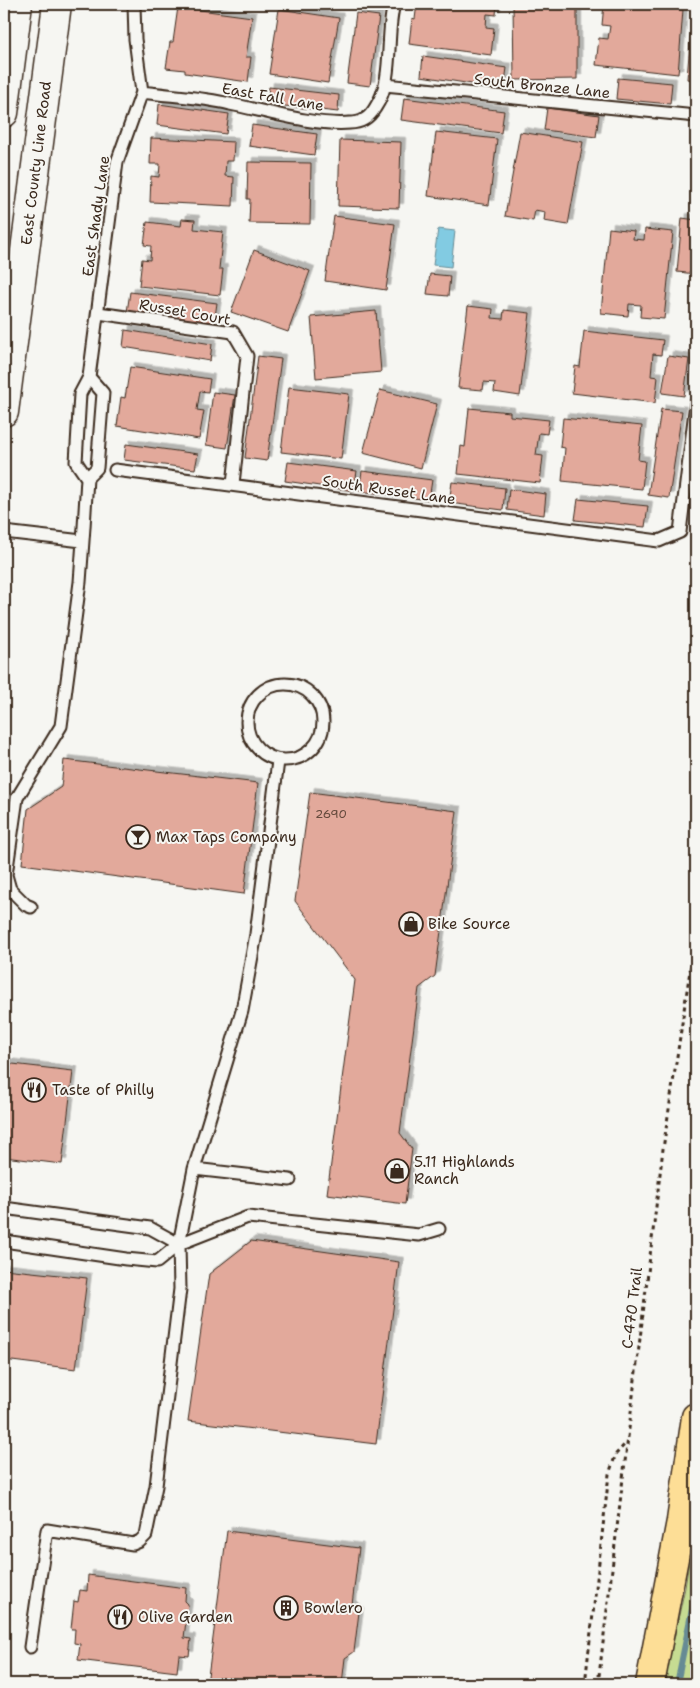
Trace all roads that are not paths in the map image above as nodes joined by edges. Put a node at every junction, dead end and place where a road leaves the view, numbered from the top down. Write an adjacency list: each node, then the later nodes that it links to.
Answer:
1 (18, 4): 7 (main road)
2 (57, 4): 12 (main road, East County Line Road)
3 (134, 4): 6 (lane, East Shady Lane)
4 (394, 4): 5 (lane, East Fall Lane)
5 (385, 86): 6 (lane, East Fall Lane); 8 (lane, South Bronze Lane)
6 (142, 92): 9 (lane, East Shady Lane)
7 (4, 113)
8 (696, 116)
9 (98, 313): 10 (lane, East Shady Lane); 15 (lane, Russet Court)
10 (89, 377): 14 (lane, East Shady Lane); 14 (lane)
11 (696, 403): 15 (lane, South Russet Lane)
12 (4, 412)
13 (115, 470): 15 (lane, South Russet Lane)
14 (87, 478): 17 (lane)
15 (233, 484)
16 (4, 532): 17 (lane)
17 (82, 540): 19 (lane)
18 (278, 761): 18 (lane); 20 (lane)
19 (31, 907)
20 (194, 1169): 21 (lane); 25 (lane)
21 (290, 1180)
22 (4, 1208): 25 (lane)
23 (439, 1229): 25 (lane)
24 (4, 1241): 25 (lane)
25 (179, 1244): 28 (lane)
26 (696, 1417): 27 (highway)
27 (658, 1642): 29 (highway); 30 (highway)
28 (30, 1647)
29 (631, 1684)
30 (650, 1684)

